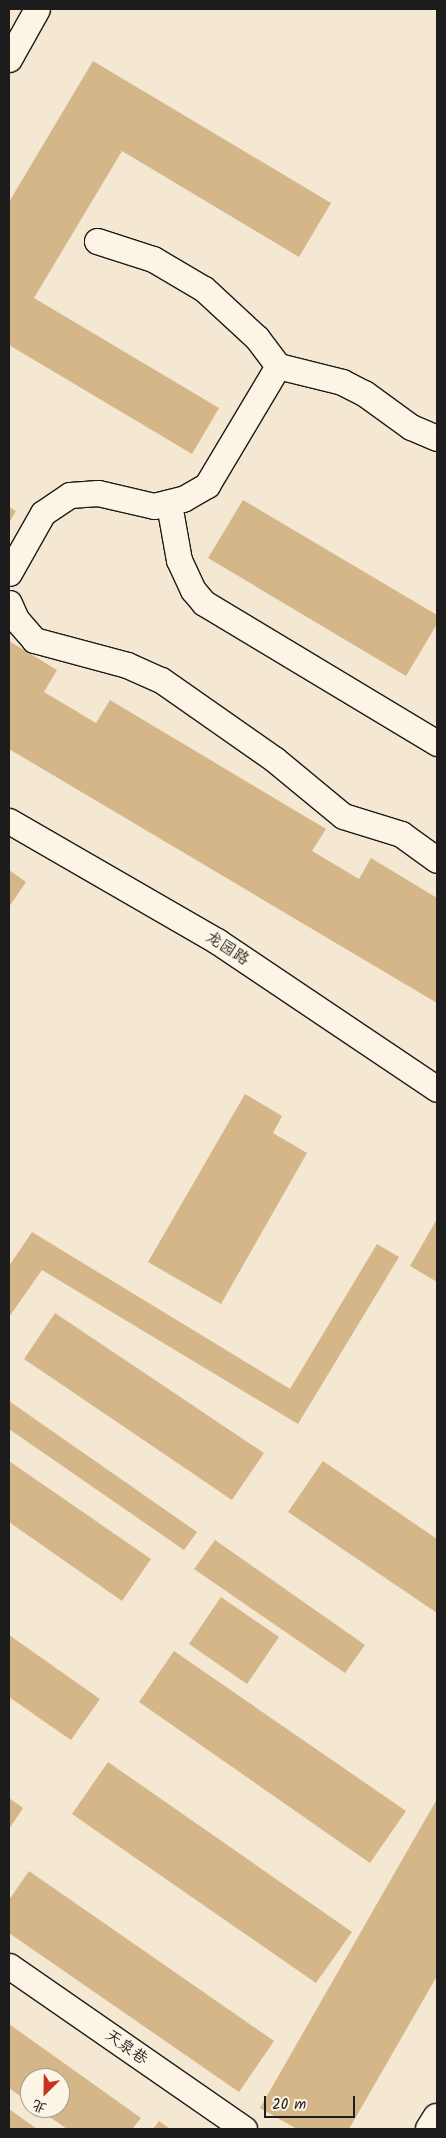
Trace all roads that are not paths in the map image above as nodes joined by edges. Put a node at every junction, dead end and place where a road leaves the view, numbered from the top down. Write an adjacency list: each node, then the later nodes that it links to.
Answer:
1 (37, 9): 2 (street)
2 (9, 59)
3 (97, 241): 4 (street)
4 (278, 366): 5 (street); 6 (street)
5 (437, 438)
6 (169, 504): 7 (street); 9 (street)
7 (9, 573)
8 (9, 603): 11 (street)
9 (437, 743)
10 (9, 821): 12 (street, 龙园路)
11 (437, 860)
12 (437, 1089)
13 (9, 1966): 15 (street, 天泉巷)
14 (437, 2118): 16 (main road)
15 (244, 2129)
16 (430, 2129)

